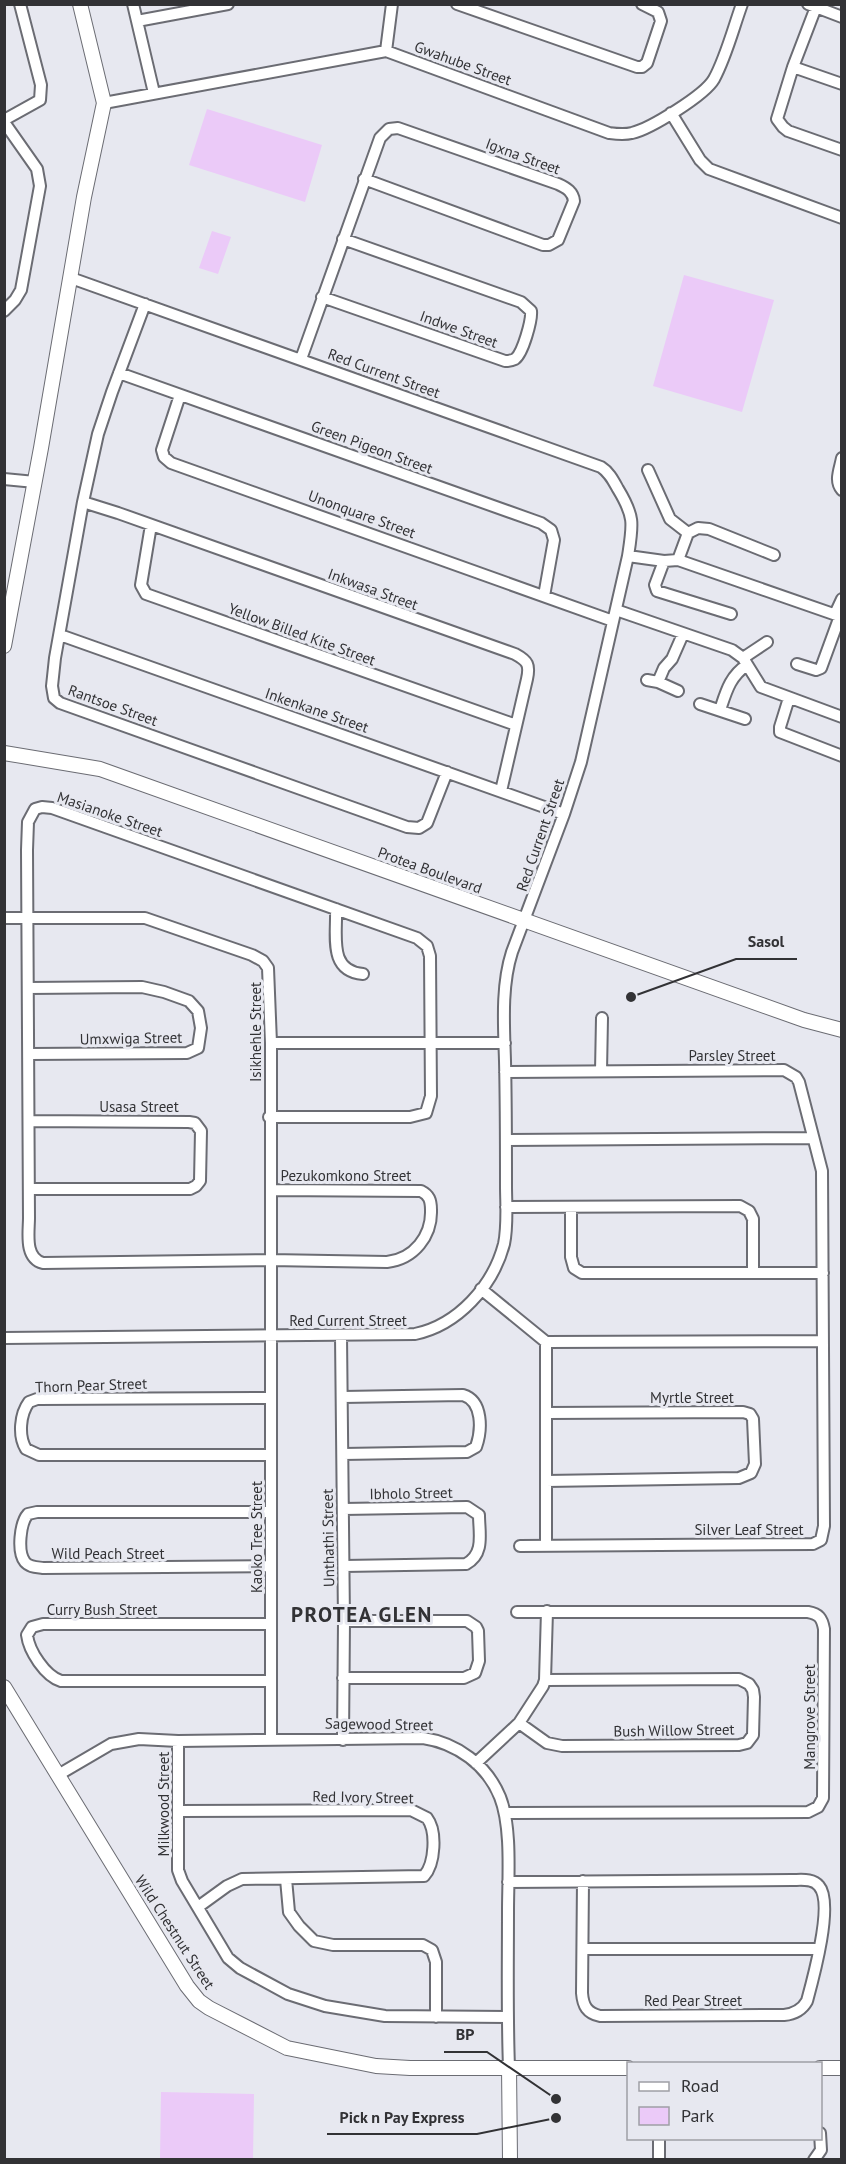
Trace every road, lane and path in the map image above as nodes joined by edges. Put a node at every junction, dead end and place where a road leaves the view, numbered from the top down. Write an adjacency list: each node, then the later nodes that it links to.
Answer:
1 (20, 4): 18 (street)
2 (80, 4): 16 (street)
3 (133, 4): 11 (street)
4 (228, 4): 11 (street)
5 (392, 4): 12 (street)
6 (457, 4): 7 (street)
7 (642, 4)
8 (742, 4): 17 (street, Gwahube Street)
9 (811, 5): 10 (street); 13 (street)
10 (842, 17)
11 (137, 21): 15 (street)
12 (386, 51): 15 (street); 17 (street, Gwahube Street)
13 (793, 67): 14 (street); 19 (street)
14 (842, 84)
15 (154, 93): 16 (street)
16 (104, 103): 23 (street)
17 (671, 113): 21 (street)
18 (4, 121): 26 (street)
19 (842, 150)
20 (364, 179): 20 (street, Igxna Street); 22 (street)
21 (842, 218)
22 (343, 239): 24 (street); 24 (street, Indwe Street)
23 (71, 278): 25 (street, Red Current Street); 33 (street)
24 (322, 297): 27 (street)
25 (145, 304): 27 (street, Red Current Street); 28 (street, Rantsoe Street)
26 (4, 311)
27 (301, 359): 39 (street, Red Current Street)
28 (119, 373): 29 (street, Green Pigeon Street); 35 (street, Rantsoe Street)
29 (180, 394): 42 (street, Green Pigeon Street); 42 (street, Unonquare Street)
30 (842, 458): 34 (street)
31 (648, 470): 37 (street)
32 (4, 479): 33 (street)
33 (35, 482): 50 (street)
34 (842, 490)
35 (83, 502): 36 (street, Inkwasa Street); 48 (street, Rantsoe Street)
36 (150, 525): 59 (street, Yellow Billed Kite Street); 59 (street, Inkwasa Street)
37 (688, 533): 38 (street); 40 (street)
38 (774, 555)
39 (627, 556): 41 (street); 45 (street, Red Current Street)
40 (678, 560): 41 (street); 46 (street)
41 (664, 561): 44 (street)
42 (544, 596): 45 (street, Unonquare Street)
43 (842, 599): 46 (street)
44 (731, 614)
45 (614, 615): 47 (street, Unonquare Street); 64 (street, Red Current Street)
46 (839, 615): 52 (street)
47 (683, 634): 51 (street, Unonquare Street); 53 (street)
48 (60, 635): 62 (street, Inkenkane Street); 62 (street, Rantsoe Street)
49 (767, 642): 51 (street)
50 (4, 646)
51 (745, 662): 54 (street, Unonquare Street); 56 (street)
52 (797, 664)
53 (678, 691)
54 (789, 698): 57 (street, Unonquare Street); 61 (street)
55 (700, 704): 56 (street)
56 (720, 710): 58 (street)
57 (842, 717)
58 (745, 719)
59 (516, 725): 63 (street, Inkwasa Street)
60 (4, 753): 68 (street, Protea Boulevard)
61 (842, 756)
62 (447, 772): 63 (street, Inkenkane Street)
63 (501, 791): 64 (street, Inkenkane Street)
64 (564, 814): 68 (street, Red Current Street)
65 (336, 909): 66 (street, Masianoke Street); 69 (street); 73 (street, Masianoke Street)
66 (28, 917): 67 (street, Isikhehle Street); 70 (street, Masianoke Street); 74 (street, Isikhehle Street)
67 (4, 918)
68 (525, 921): 72 (street, Protea Boulevard); 75 (street, Red Current Street)
69 (363, 974)
70 (28, 988): 76 (street, Masianoke Street); 76 (street, Umxwiga Street)
71 (602, 1018): 77 (street)
72 (842, 1030)
73 (430, 1042): 74 (street); 75 (street); 79 (street)
74 (271, 1043): 79 (street, Isikhehle Street)
75 (505, 1043): 78 (street, Red Current Street)
76 (29, 1054): 80 (street, Masianoke Street)
77 (601, 1071): 78 (street, Parsley Street); 81 (street, Parsley Street)
78 (505, 1072): 82 (street, Red Current Street)
79 (270, 1117): 84 (street, Isikhehle Street)
80 (29, 1121): 83 (street, Masianoke Street); 83 (street, Usasa Street)
81 (813, 1138): 82 (street); 89 (street, Parsley Street)
82 (506, 1140): 85 (street, Red Current Street)
83 (29, 1190): 87 (street, Masianoke Street)
84 (271, 1190): 87 (street, Isikhehle Street); 87 (street, Pezukomkono Street)
85 (506, 1207): 86 (street); 90 (street, Red Current Street)
86 (571, 1207): 88 (street); 88 (street)
87 (270, 1260): 91 (street, Isikhehle Street)
88 (753, 1273): 89 (street)
89 (823, 1273): 95 (street, Parsley Street)
90 (481, 1289): 92 (street, Red Current Street); 94 (street)
91 (271, 1335): 92 (street, Red Current Street); 93 (street, Red Current Street); 97 (street, Kaoko Tree Street)
92 (341, 1336): 96 (street, Unthathi Street)
93 (4, 1338)
94 (546, 1342): 95 (street); 98 (street)
95 (823, 1344): 105 (street, Silver Leaf Street)
96 (343, 1397): 99 (street, Unthathi Street); 99 (street)
97 (271, 1398): 100 (street, Kaoko Tree Street); 100 (street, Thorn Pear Street)
98 (546, 1413): 101 (street); 101 (street, Myrtle Street)
99 (343, 1454): 102 (street, Unthathi Street)
100 (271, 1455): 103 (street, Kaoko Tree Street)
101 (546, 1481): 105 (street)
102 (343, 1509): 107 (street, Unthathi Street); 107 (street, Ibholo Street)
103 (271, 1512): 106 (street, Kaoko Tree Street); 106 (street, Wild Peach Street)
104 (520, 1546): 105 (street, Silver Leaf Street)
105 (546, 1546)
106 (271, 1566): 111 (street, Kaoko Tree Street)
107 (344, 1566): 110 (street, Unthathi Street)
108 (547, 1611): 109 (street, Mangrove Street); 113 (street); 123 (street, Mangrove Street)
109 (517, 1612)
110 (344, 1621): 112 (street, Unthathi Street); 112 (street)
111 (272, 1624): 114 (street, Kaoko Tree Street); 114 (street, Curry Bush Street)
112 (343, 1678): 118 (street, Unthathi Street)
113 (545, 1680): 116 (street); 116 (street, Bush Willow Street)
114 (271, 1681): 117 (street, Kaoko Tree Street)
115 (4, 1687): 121 (street, Wild Chestnut Street)
116 (519, 1723): 120 (street)
117 (271, 1739): 118 (street, Sagewood Street); 119 (street, Sagewood Street)
118 (343, 1740): 120 (street, Sagewood Street)
119 (178, 1741): 121 (street, Sagewood Street); 122 (street, Milkwood Street)
120 (476, 1762): 123 (street, Sagewood Street)
121 (58, 1775): 132 (street, Wild Chestnut Street)
122 (179, 1811): 124 (street, Red Ivory Street); 127 (street, Milkwood Street)
123 (506, 1813): 126 (street, Sagewood Street)
124 (286, 1879): 127 (street, Red Ivory Street); 130 (street)
125 (583, 1881): 126 (street); 128 (street, Red Pear Street); 129 (street, Red Pear Street)
126 (508, 1882): 131 (street, Sagewood Street)
127 (198, 1907): 130 (street, Milkwood Street)
128 (583, 1949): 129 (street); 129 (street, Red Pear Street)
129 (819, 1949)
130 (436, 2017): 131 (street, Milkwood Street)
131 (507, 2017): 132 (street, Sagewood Street)
132 (509, 2067): 133 (street, Wild Chestnut Street); 138 (street, Sagewood Street)
133 (627, 2068)
134 (822, 2068): 135 (street)
135 (842, 2068)
136 (659, 2140): 139 (street)
137 (820, 2140): 140 (street)
138 (510, 2160)
139 (659, 2160)
140 (814, 2160)

